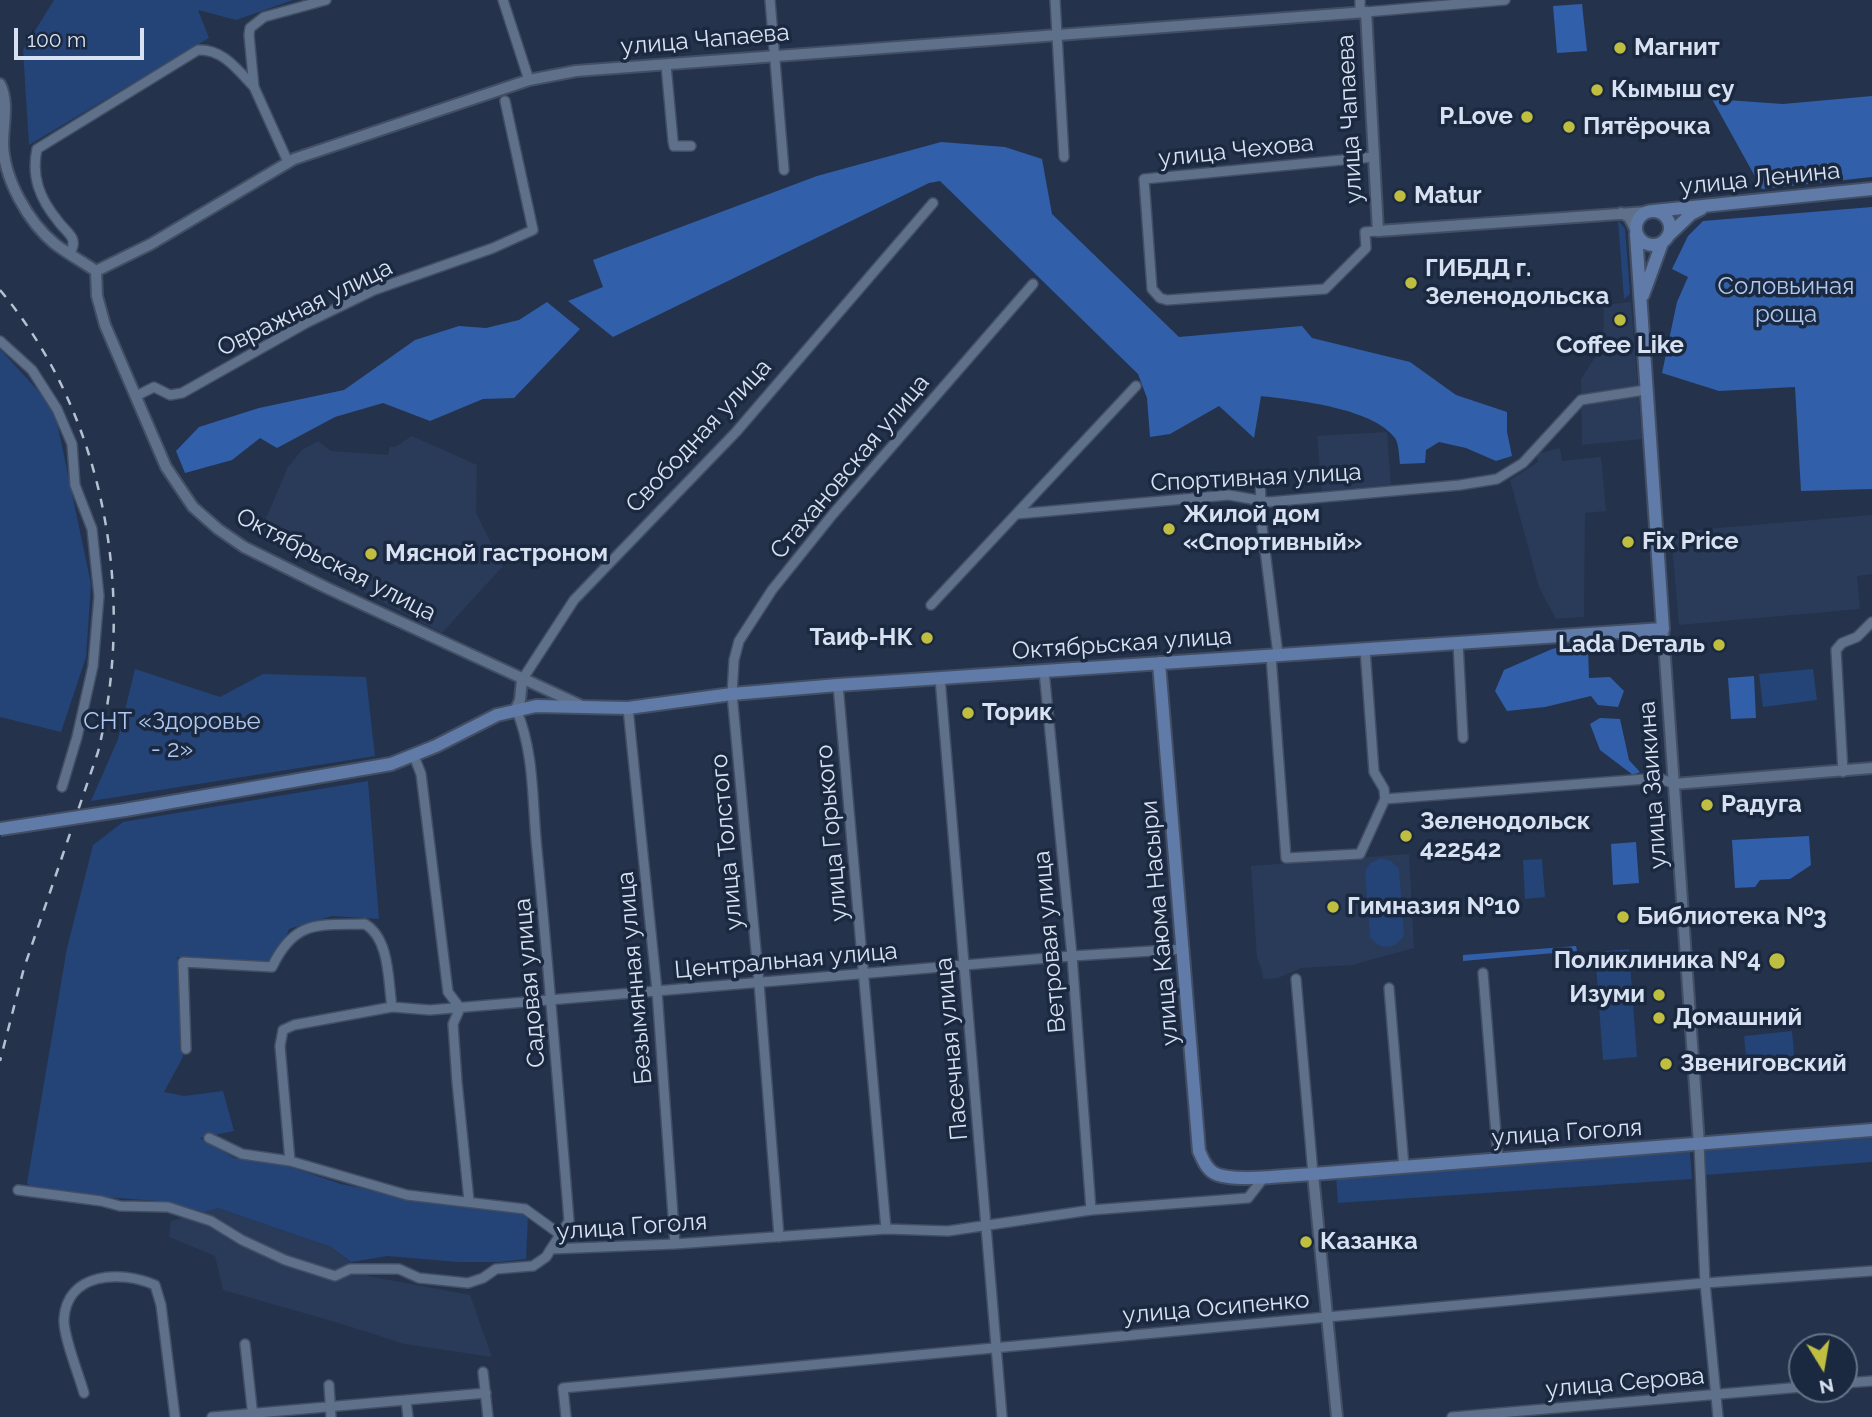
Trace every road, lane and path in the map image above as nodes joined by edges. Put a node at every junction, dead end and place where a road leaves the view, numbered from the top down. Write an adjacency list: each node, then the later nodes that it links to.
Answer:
1 (326, 0): 13 (street)
2 (503, 0): 11 (street)
3 (770, 0): 9 (street)
4 (1055, 0): 8 (street)
5 (1360, 0): 7 (street, улица Чапаева)
6 (1505, 0): 7 (street)
7 (1363, 12): 8 (street, улица Чапаева); 17 (street, улица Чапаева)
8 (1057, 34): 9 (street, улица Чапаева); 16 (street)
9 (775, 56): 10 (street, улица Чапаева); 19 (street)
10 (666, 65): 11 (street, улица Чапаева); 15 (street)
11 (529, 80): 18 (street, улица Чапаева)
12 (0, 84): 28 (street)
13 (254, 87): 18 (street); 28 (street)
14 (505, 101): 35 (street, Овражная улица)
15 (691, 146)
16 (1064, 157)
17 (1373, 157): 25 (street, улица Чапаева); 25 (street, улица Чехова)
18 (288, 162): 29 (street, улица Чапаева)
19 (784, 170)
20 (1872, 189): 22 (main road, улица Ленина)
21 (933, 203): 48 (street, Свободная улица)
22 (1712, 204): 23 (main road, улица Ленина); 27 (main road)
23 (1650, 212): 24 (street, улица Ленина); 26 (main road); 27 (main road)
24 (1621, 213): 25 (street, улица Ленина); 26 (street)
25 (1378, 230)
26 (1636, 231): 27 (main road); 31 (main road, улица Заикина)
27 (1666, 239): 31 (main road)
28 (71, 254): 29 (street)
29 (96, 271): 35 (street, Октябрьская улица)
30 (1033, 284): 50 (street, Стахановская улица)
31 (1640, 302): 34 (main road, улица Заикина)
32 (0, 341): 59 (street)
33 (1136, 386): 38 (street)
34 (1645, 390): 37 (street, Спортивная улица); 41 (main road, улица Заикина)
35 (135, 396): 48 (street, Октябрьская улица)
36 (1260, 479): 37 (street)
37 (1261, 501): 38 (street, Спортивная улица); 44 (street)
38 (1017, 514): 39 (street)
39 (931, 605)
40 (1872, 622): 57 (street)
41 (1663, 629): 42 (main road, Октябрьская улица); 58 (street, улица Заикина)
42 (1458, 643): 43 (main road, Октябрьская улица); 54 (street)
43 (1365, 649): 44 (main road, Октябрьская улица); 60 (street)
44 (1274, 655): 45 (main road, Октябрьская улица); 60 (street)
45 (1159, 663): 46 (main road, Октябрьская улица); 62 (main road, улица Каюма Насыри)
46 (1044, 671): 47 (main road, Октябрьская улица); 63 (street, Ветровая улица)
47 (940, 678): 49 (main road, Октябрьская улица); 64 (street, Пасечная улица)
48 (522, 680): 51 (street, Октябрьская улица); 53 (street, Свободная улица)
49 (838, 685): 50 (main road, Октябрьская улица); 66 (street, улица Горького)
50 (732, 694): 52 (main road, Октябрьская улица); 68 (street, улица Толстого)
51 (584, 707): 52 (main road, Октябрьская улица); 53 (main road, Октябрьская улица)
52 (628, 708): 70 (street, Безымянная улица)
53 (516, 709): 55 (main road, Октябрьская улица); 71 (street, Садовая улица)
54 (1463, 738)
55 (414, 756): 61 (main road, Октябрьская улица, bridge); 73 (street)
56 (1872, 768): 57 (street)
57 (1843, 772): 58 (street)
58 (1674, 784): 60 (street); 77 (street, улица Заикина)
59 (62, 787)
60 (1385, 799)
61 (0, 829)
62 (1184, 949): 63 (street, Центральная улица); 81 (main road, улица Каюма Насыри)
63 (1072, 956): 64 (street, Центральная улица); 86 (street, Ветровая улица)
64 (964, 965): 66 (street, Центральная улица); 87 (street, Пасечная улица)
65 (1483, 973): 78 (street)
66 (865, 974): 68 (street, Центральная улица); 88 (street, улица Горького)
67 (1296, 979): 82 (street)
68 (760, 983): 70 (street, Центральная улица); 90 (street, улица Толстого)
69 (1389, 988): 80 (street)
70 (657, 991): 71 (street, Центральная улица); 91 (street, Безымянная улица)
71 (552, 1000): 73 (street, Центральная улица); 89 (street, Садовая улица)
72 (392, 1007): 73 (street, Центральная улица); 74 (street); 79 (street, Центральная улица)
73 (460, 1008): 85 (street)
74 (186, 1049)
75 (1872, 1130): 77 (main road, улица Гоголя)
76 (209, 1138): 79 (street)
77 (1699, 1144): 78 (main road, улица Гоголя); 94 (street, улица Заикина)
78 (1498, 1159): 80 (main road, улица Гоголя)
79 (290, 1161): 85 (street)
80 (1404, 1167): 82 (main road, улица Гоголя)
81 (1215, 1174): 83 (main road, улица Гоголя)
82 (1313, 1174): 83 (main road, улица Гоголя); 95 (street)
83 (1265, 1176): 86 (street, улица Гоголя)
84 (18, 1190): 92 (street, улица Гоголя)
85 (469, 1201): 89 (street)
86 (1091, 1210): 87 (street, улица Гоголя)
87 (986, 1226): 88 (street, улица Гоголя); 97 (street, Пасечная улица)
88 (886, 1229): 90 (street, улица Гоголя)
89 (561, 1235): 92 (street, Садовая улица)
90 (779, 1237): 91 (street, улица Гоголя)
91 (675, 1244): 92 (street, улица Гоголя)
92 (551, 1249)
93 (1872, 1270): 94 (street, улица Осипенко)
94 (1705, 1283): 95 (street, улица Осипенко); 103 (street, улица Заикина)
95 (1327, 1317): 97 (street, улица Осипенко); 113 (street)
96 (245, 1344): 106 (street)
97 (996, 1348): 111 (street, улица Осипенко); 112 (street, Пасечная улица)
98 (483, 1372): 102 (street)
99 (329, 1385): 105 (street)
100 (1788, 1388): 103 (street, улица Серова)
101 (84, 1393): 107 (street)
102 (486, 1393): 104 (street); 110 (street)
103 (1716, 1394): 114 (street, улица Серова); 115 (street, улица Заикина)
104 (406, 1400): 105 (street); 109 (street)
105 (330, 1412): 106 (street)
106 (252, 1415): 108 (street)
107 (175, 1417)
108 (212, 1417)
109 (408, 1417)
110 (488, 1417)
111 (566, 1417)
112 (1002, 1417)
113 (1336, 1417)
114 (1452, 1417)
115 (1718, 1417)

